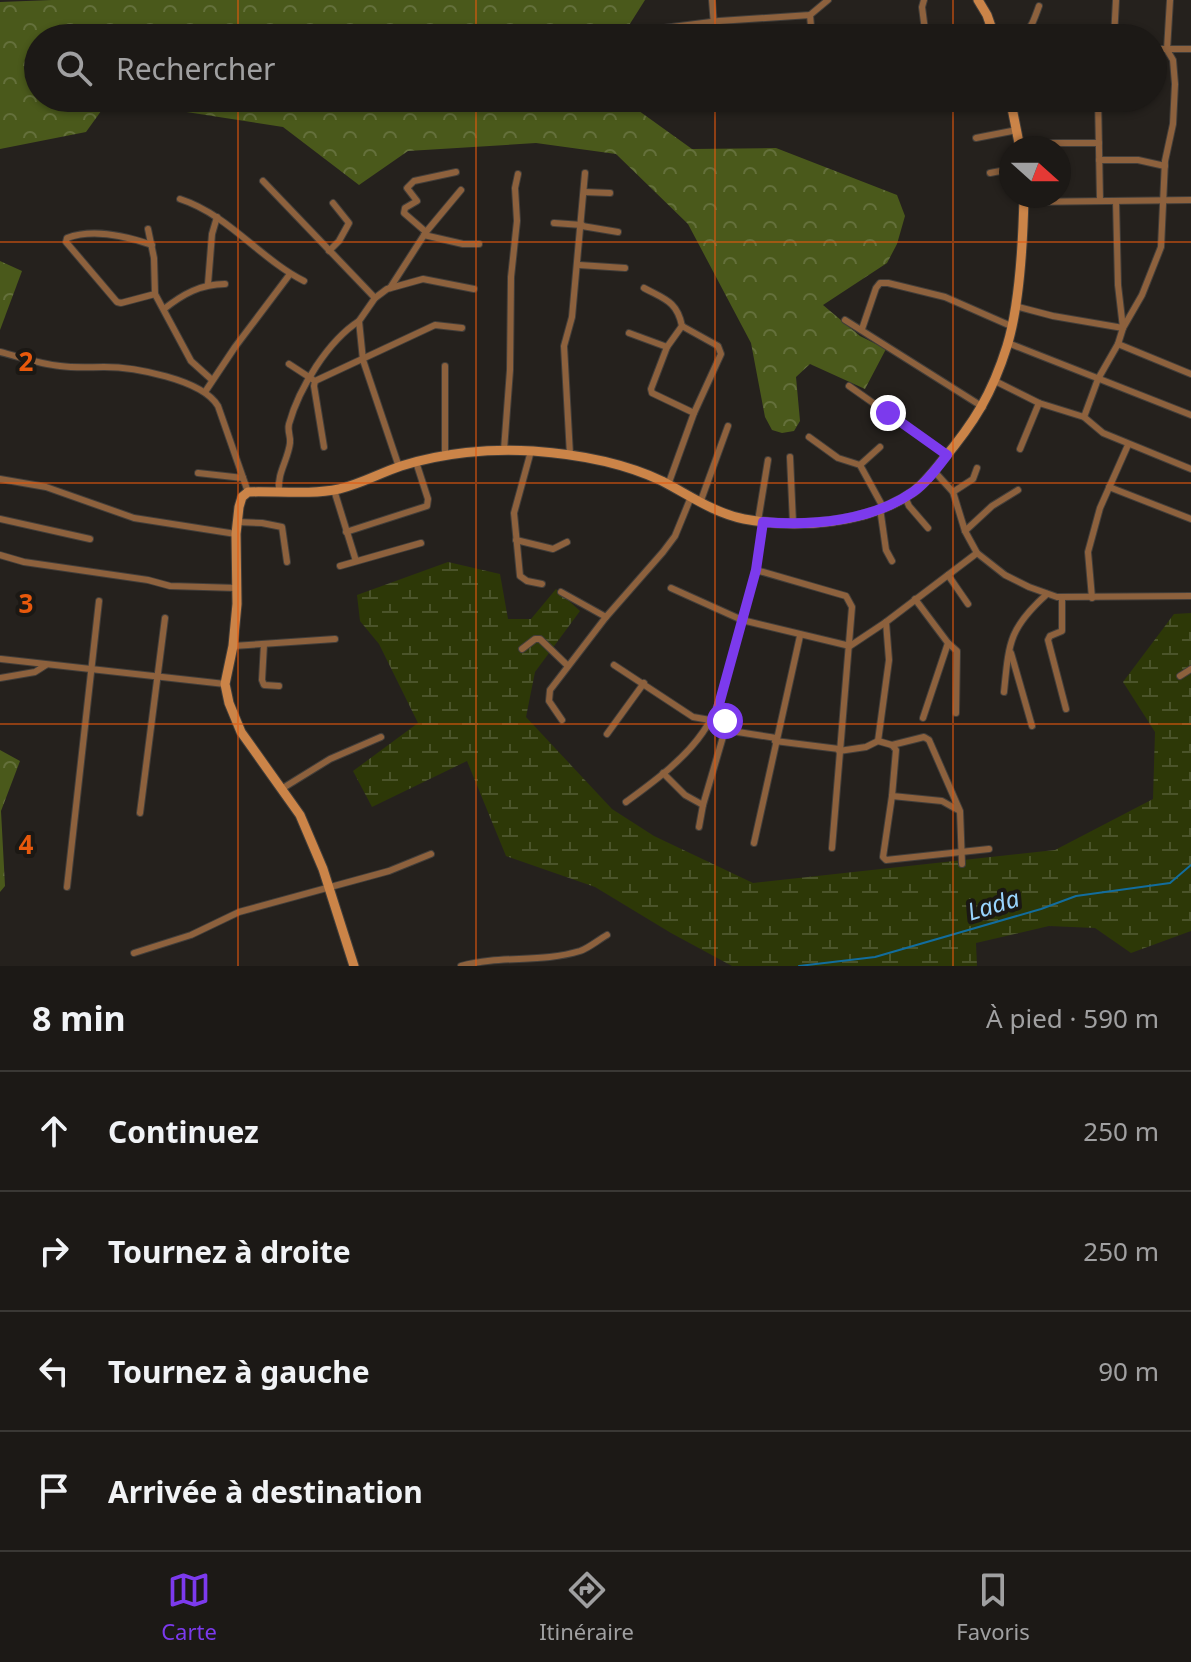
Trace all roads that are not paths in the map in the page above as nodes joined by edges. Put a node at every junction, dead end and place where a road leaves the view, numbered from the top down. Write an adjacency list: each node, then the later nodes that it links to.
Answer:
1 (712, 0): 10 (street)
2 (809, 0): 9 (street)
3 (828, 0): 9 (street)
4 (924, 0): 13 (street)
5 (978, 0): 14 (street)
6 (1116, 0): 16 (street)
7 (1170, 0): 18 (street)
8 (1039, 6): 15 (street)
9 (811, 13): 10 (street); 12 (street)
10 (714, 22): 11 (street)
11 (697, 24)
12 (811, 24)
13 (924, 24)
14 (990, 24)
15 (1031, 24)
16 (1115, 24)
17 (1191, 49): 18 (street)
18 (1167, 50): 27 (street)
19 (1013, 112): 21 (street)
20 (1098, 112): 25 (street)
21 (1017, 130): 22 (street); 23 (street)
22 (1018, 136)
23 (976, 138)
24 (1071, 143): 25 (street)
25 (1099, 143): 26 (street)
26 (1099, 160): 27 (street); 41 (street)
27 (1165, 166): 38 (street)
28 (999, 171): 31 (street)
29 (456, 172): 50 (street)
30 (585, 173): 35 (street)
31 (990, 173)
32 (518, 174): 100 (street)
33 (263, 181): 53 (street)
34 (461, 190): 50 (street)
35 (584, 192): 36 (street); 47 (street)
36 (610, 193)
37 (180, 199): 45 (street)
38 (1164, 199): 40 (street); 42 (street); 72 (street)
39 (1071, 200): 41 (street)
40 (1191, 200)
41 (1100, 201): 42 (street)
42 (1116, 201): 72 (street)
43 (333, 203): 53 (street)
44 (1023, 208): 65 (street)
45 (217, 217): 56 (street); 58 (street)
46 (554, 223): 47 (street)
47 (582, 226): 49 (street); 54 (street)
48 (148, 229): 52 (street)
49 (618, 232)
50 (425, 233): 51 (street); 60 (street)
51 (479, 244)
52 (152, 245): 63 (street); 63 (street)
53 (329, 251): 64 (street)
54 (579, 265): 55 (street); 104 (street)
55 (625, 268)
56 (290, 274): 57 (street); 83 (street)
57 (304, 281)
58 (208, 284): 59 (street); 66 (street)
59 (225, 284)
60 (390, 288): 62 (street); 64 (street)
61 (644, 288): 69 (street)
62 (474, 289)
63 (155, 294): 66 (street)
64 (375, 298): 68 (street)
65 (1015, 306): 70 (street); 72 (street)
66 (164, 309): 83 (street)
67 (845, 320): 73 (street)
68 (359, 321): 79 (street); 84 (street)
69 (682, 326): 77 (street); 91 (street)
70 (1011, 326): 73 (street); 75 (street)
71 (462, 328): 79 (street)
72 (1123, 328): 76 (street)
73 (862, 329): 90 (street)
74 (629, 333): 77 (street)
75 (1008, 343): 85 (street); 86 (street)
76 (1118, 344): 82 (street); 85 (street)
77 (667, 347): 91 (street)
78 (0, 352): 88 (street)
79 (363, 360): 84 (street); 109 (street)
80 (289, 364): 84 (street)
81 (445, 366): 102 (street)
82 (1191, 374)
83 (211, 379): 88 (street)
84 (312, 379): 97 (street); 120 (street)
85 (1098, 379): 92 (street); 93 (street)
86 (995, 381): 89 (street); 90 (street)
87 (849, 386): 103 (street)
88 (205, 392): 114 (street)
89 (1039, 403): 93 (street); 99 (street)
90 (983, 407): 103 (street)
91 (694, 413): 116 (street)
92 (1191, 415)
93 (1084, 417): 96 (street)
94 (728, 426): 124 (street)
95 (809, 437): 108 (street)
96 (1128, 445): 111 (street); 117 (street)
97 (324, 447)
98 (880, 447): 108 (street)
99 (1020, 449)
100 (504, 450): 101 (street); 102 (street)
101 (531, 451): 104 (street); 136 (street)
102 (445, 455): 107 (street)
103 (947, 455): 112 (street)
104 (570, 456): 116 (street)
105 (790, 457): 130 (street)
106 (768, 460): 128 (street)
107 (416, 462): 109 (street); 133 (street)
108 (860, 465): 125 (street)
109 (399, 467): 118 (street)
110 (977, 468): 122 (street)
111 (1191, 469)
112 (934, 471): 122 (street); 123 (street)
113 (198, 473): 114 (street)
114 (243, 478): 121 (street)
115 (0, 479): 134 (street)
116 (668, 485): 124 (street)
117 (1109, 487): 127 (street); 154 (street)
118 (334, 490): 120 (street); 133 (street)
119 (1018, 490): 132 (street)
120 (279, 491): 121 (street)
121 (248, 492): 129 (street)
122 (953, 492): 132 (street)
123 (905, 497): 125 (street); 131 (street)
124 (696, 500): 128 (street); 158 (street)
125 (882, 507): 130 (street); 142 (street)
126 (0, 519): 135 (street)
127 (1191, 519)
128 (761, 521): 130 (street); 145 (street)
129 (237, 522): 134 (street); 143 (street)
130 (793, 523)
131 (928, 528)
132 (965, 531): 139 (street)
133 (346, 532): 141 (street)
134 (236, 534): 148 (street)
135 (90, 539)
136 (516, 540): 137 (street); 147 (street)
137 (567, 542)
138 (421, 543): 141 (street)
139 (977, 553): 146 (street); 151 (street)
140 (0, 555): 148 (street)
141 (356, 561): 144 (street)
142 (892, 561)
143 (287, 562)
144 (340, 566)
145 (756, 570): 160 (street); 167 (street)
146 (948, 575): 155 (street); 157 (street)
147 (542, 584)
148 (237, 588): 166 (street)
149 (671, 588): 160 (street)
150 (561, 592): 158 (street)
151 (1047, 594): 153 (street); 169 (street)
152 (1191, 596): 154 (street)
153 (1062, 598): 154 (street); 184 (street)
154 (1092, 598)
155 (915, 599): 161 (street); 164 (street)
156 (99, 601): 174 (street)
157 (968, 604)
158 (606, 617): 173 (street)
159 (165, 618): 176 (street)
160 (742, 620): 162 (street); 183 (street)
161 (886, 622): 167 (street); 194 (street)
162 (800, 636): 167 (street); 193 (street)
163 (335, 639): 165 (street)
164 (948, 643): 185 (street); 186 (street)
165 (264, 644): 166 (street); 181 (street)
166 (233, 646): 180 (street)
167 (850, 646): 196 (street)
168 (522, 649): 173 (street)
169 (1010, 649): 182 (street); 189 (street)
170 (1, 659): 171 (street)
171 (46, 664): 174 (street); 178 (street)
172 (614, 665): 179 (street)
173 (568, 666): 187 (street)
174 (92, 669): 176 (street); 211 (street)
175 (1191, 669): 177 (street)
176 (158, 676): 180 (street); 203 (street)
177 (1180, 676)
178 (0, 678)
179 (644, 683): 188 (street); 191 (street)
180 (225, 684): 198 (street)
181 (279, 686)
182 (1004, 692)
183 (718, 708): 188 (street); 190 (street)
184 (1066, 709)
185 (956, 713)
186 (923, 718)
187 (562, 720)
188 (710, 720): 197 (street)
189 (1032, 726)
190 (725, 730): 193 (street); 201 (street)
191 (607, 734)
192 (381, 737): 198 (street)
193 (775, 740): 196 (street); 205 (street)
194 (878, 741): 195 (street); 196 (street)
195 (892, 745): 199 (street); 202 (street)
196 (839, 750): 206 (street)
197 (663, 773): 200 (street); 201 (street)
198 (283, 788): 212 (street)
199 (892, 796): 202 (street); 208 (street)
200 (626, 802)
201 (703, 805): 204 (street)
202 (960, 811): 208 (street)
203 (140, 813)
204 (699, 827)
205 (754, 843)
206 (832, 848)
207 (989, 849): 208 (street)
208 (960, 850): 210 (street)
209 (431, 854): 212 (street)
210 (962, 864)
211 (67, 887)
212 (329, 888): 214 (street); 215 (street)
213 (607, 935): 216 (street)
214 (134, 953)
215 (354, 966)
216 (461, 966)

